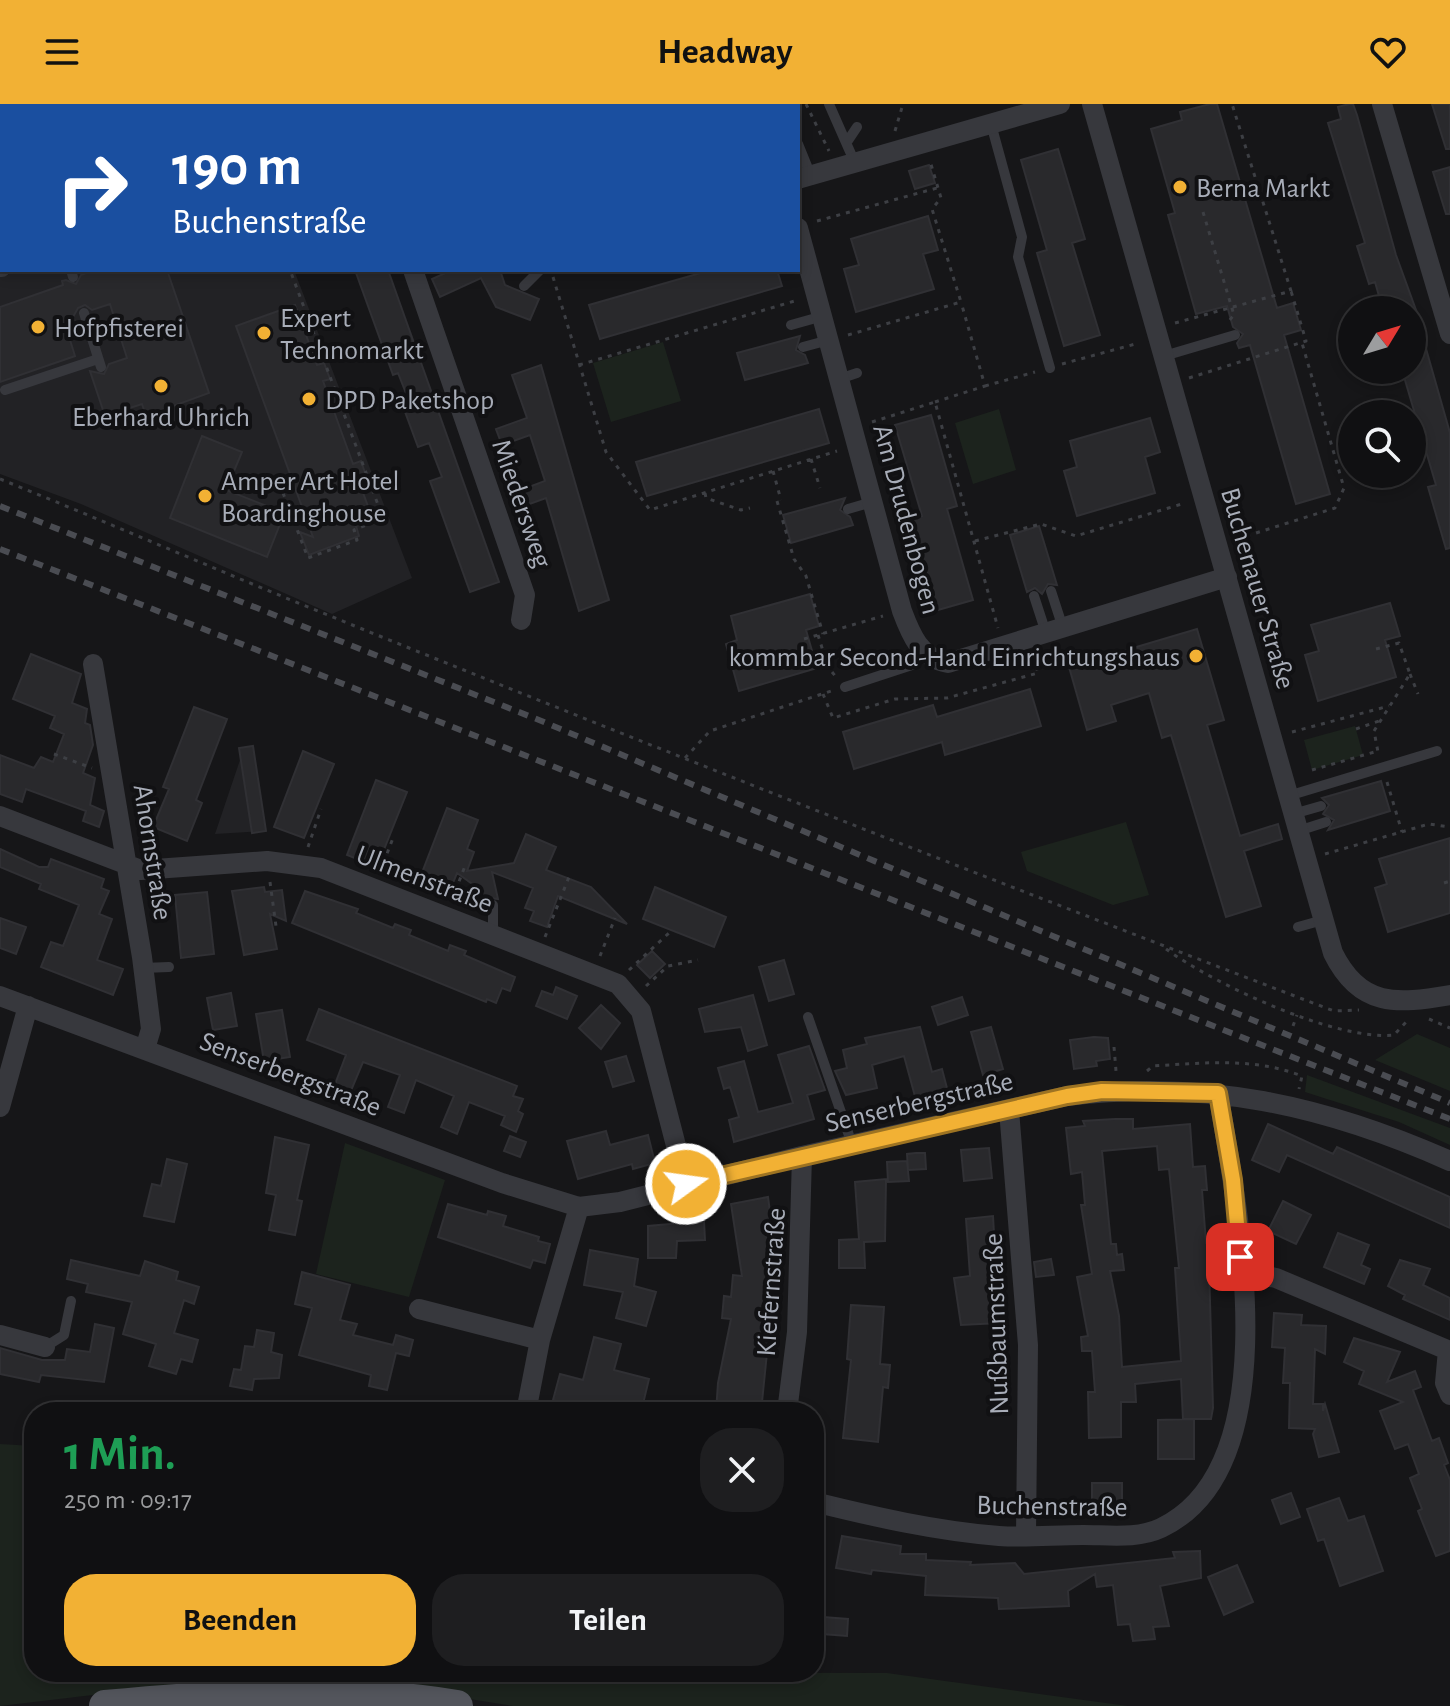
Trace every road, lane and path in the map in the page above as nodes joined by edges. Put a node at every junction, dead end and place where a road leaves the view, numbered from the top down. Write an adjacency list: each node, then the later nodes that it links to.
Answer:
1 (806, 104): 14 (path)
2 (829, 104): 10 (lane)
3 (903, 104): 12 (path)
4 (1060, 104): 8 (street)
5 (1092, 104): 34 (street, Buchenauer Straße)
6 (1232, 104): 24 (path)
7 (1382, 104): 31 (street)
8 (991, 124): 11 (street); 38 (lane)
9 (857, 127): 10 (lane)
10 (847, 142): 14 (lane)
11 (925, 142): 12 (street); 16 (path)
12 (901, 149): 14 (street)
13 (800, 154): 15 (lane)
14 (845, 166): 15 (street)
15 (805, 178)
16 (939, 188): 18 (path); 26 (path)
17 (1203, 212): 27 (path)
18 (805, 225): 25 (street, Am Drudenbogen)
19 (291, 272): 48 (path)
20 (414, 272): 60 (street, Miedersweg)
21 (538, 272): 23 (lane)
22 (552, 272): 37 (path)
23 (524, 286)
24 (1291, 291): 27 (path); 35 (path)
25 (817, 295): 29 (street, Am Drudenbogen); 37 (path)
26 (961, 302): 33 (path); 40 (path)
27 (1231, 307): 34 (path)
28 (84, 313): 41 (lane)
29 (823, 316): 30 (lane); 33 (street, Am Drudenbogen)
30 (791, 325)
31 (1450, 334)
32 (1235, 335): 34 (lane)
33 (829, 340): 36 (lane); 43 (street, Am Drudenbogen)
34 (1160, 340): 38 (path); 39 (street, Buchenauer Straße)
35 (1302, 343): 39 (path); 55 (path)
36 (803, 347)
37 (579, 365): 49 (path)
38 (1050, 368): 40 (path)
39 (1172, 383): 50 (street, Buchenauer Straße)
40 (985, 386): 42 (path)
41 (5, 390)
42 (935, 402): 43 (path); 54 (path)
43 (856, 436): 44 (path); 51 (street, Am Drudenbogen)
44 (811, 459): 45 (path); 47 (path)
45 (773, 471): 49 (path); 62 (path)
46 (0, 479): 79 (path)
47 (820, 488)
48 (283, 493)
49 (705, 493): 52 (path)
50 (1204, 497): 54 (path); 55 (street, Buchenauer Straße)
51 (872, 502): 53 (lane); 59 (street, Am Drudenbogen)
52 (750, 508)
53 (848, 509)
54 (975, 541): 64 (path)
55 (1218, 545): 56 (street, Buchenauer Straße)
56 (1227, 577): 61 (street, Am Drudenbogen); 75 (street, Buchenauer Straße)
57 (1051, 591): 61 (lane)
58 (1034, 596): 61 (lane)
59 (902, 611): 62 (path); 66 (street, Am Drudenbogen)
60 (521, 620)
61 (1046, 633): 64 (street, Am Drudenbogen); 70 (path)
62 (820, 634): 63 (path); 69 (path)
63 (804, 639)
64 (1003, 646): 66 (street, Am Drudenbogen)
65 (1376, 649): 68 (path)
66 (923, 653): 69 (lane)
67 (93, 664): 82 (street, Ahornstraße)
68 (1410, 674): 71 (path); 72 (path)
69 (845, 687): 70 (path)
70 (823, 694): 79 (path)
71 (1418, 694)
72 (1389, 706): 73 (path); 75 (path)
73 (1379, 721): 74 (path); 76 (path)
74 (1356, 729)
75 (1272, 738): 85 (street, Buchenauer Straße)
76 (1378, 751): 80 (path); 81 (path)
77 (1437, 751): 80 (lane)
78 (54, 754): 82 (path)
79 (685, 758): 109 (path)
80 (1382, 769): 85 (lane); 89 (path)
81 (1312, 770)
82 (113, 776): 93 (street, Ahornstraße)
83 (1321, 806): 85 (lane)
84 (321, 809): 94 (path)
85 (1293, 814): 87 (lane); 91 (street, Buchenauer Straße)
86 (0, 816): 93 (street, Ulmenstraße)
87 (1326, 822)
88 (1450, 827): 89 (path)
89 (1402, 832): 91 (path)
90 (393, 838): 99 (path)
91 (1306, 860): 103 (street, Buchenauer Straße)
92 (267, 861): 93 (street, Ulmenstraße); 94 (street, Ulmenstraße); 104 (path)
93 (129, 864): 113 (street, Ahornstraße)
94 (302, 864): 99 (street, Ulmenstraße)
95 (465, 866): 101 (path)
96 (569, 877): 106 (path)
97 (1450, 881): 98 (path)
98 (1444, 883)
99 (374, 888): 101 (street, Ulmenstraße)
100 (493, 905): 108 (lane)
101 (446, 915): 108 (street, Ulmenstraße)
102 (615, 918): 111 (path)
103 (1323, 920): 105 (lane); 118 (street, Buchenauer Straße)
104 (276, 926)
105 (1298, 927)
106 (549, 928)
107 (670, 932): 114 (path)
108 (493, 934): 135 (street, Ulmenstraße)
109 (1161, 945): 118 (path); 121 (path)
110 (698, 960): 115 (path)
111 (597, 962)
112 (169, 967): 113 (lane)
113 (143, 968): 126 (street, Ahornstraße)
114 (625, 974)
115 (643, 989)
116 (1450, 995): 120 (street)
117 (0, 996): 119 (street, Senserbergstraße)
118 (1378, 998): 120 (street)
119 (28, 1006): 126 (street, Senserbergstraße); 130 (street)
120 (1412, 1006): 121 (path); 124 (path)
121 (1298, 1014): 123 (path)
122 (808, 1017): 132 (lane)
123 (1293, 1026)
124 (1450, 1028)
125 (1114, 1047): 128 (path)
126 (145, 1049): 136 (street, Senserbergstraße)
127 (1300, 1075): 128 (path)
128 (1132, 1084): 129 (street, Senserbergstraße); 131 (street, Senserbergstraße)
129 (1218, 1093): 134 (street, Senserbergstraße); 137 (street, Buchenstraße)
130 (0, 1107)
131 (1009, 1110): 132 (street, Senserbergstraße); 148 (street, Nußbaumstraße)
132 (852, 1144): 133 (street, Senserbergstraße)
133 (802, 1156): 135 (street, Senserbergstraße); 146 (street, Kiefernstraße)
134 (1450, 1161)
135 (686, 1184): 136 (street, Senserbergstraße)
136 (579, 1207): 141 (street)
137 (1242, 1271): 143 (street); 148 (street, Buchenstraße)
138 (71, 1301): 142 (lane)
139 (419, 1309): 141 (street)
140 (0, 1335): 142 (street)
141 (540, 1340): 145 (street)
142 (45, 1347)
143 (1449, 1350): 144 (street)
144 (1450, 1395)
145 (528, 1402)
146 (788, 1402)
147 (824, 1504): 148 (street, Buchenstraße)
148 (1026, 1535)
149 (105, 1706): 150 (main road)
150 (457, 1706)

